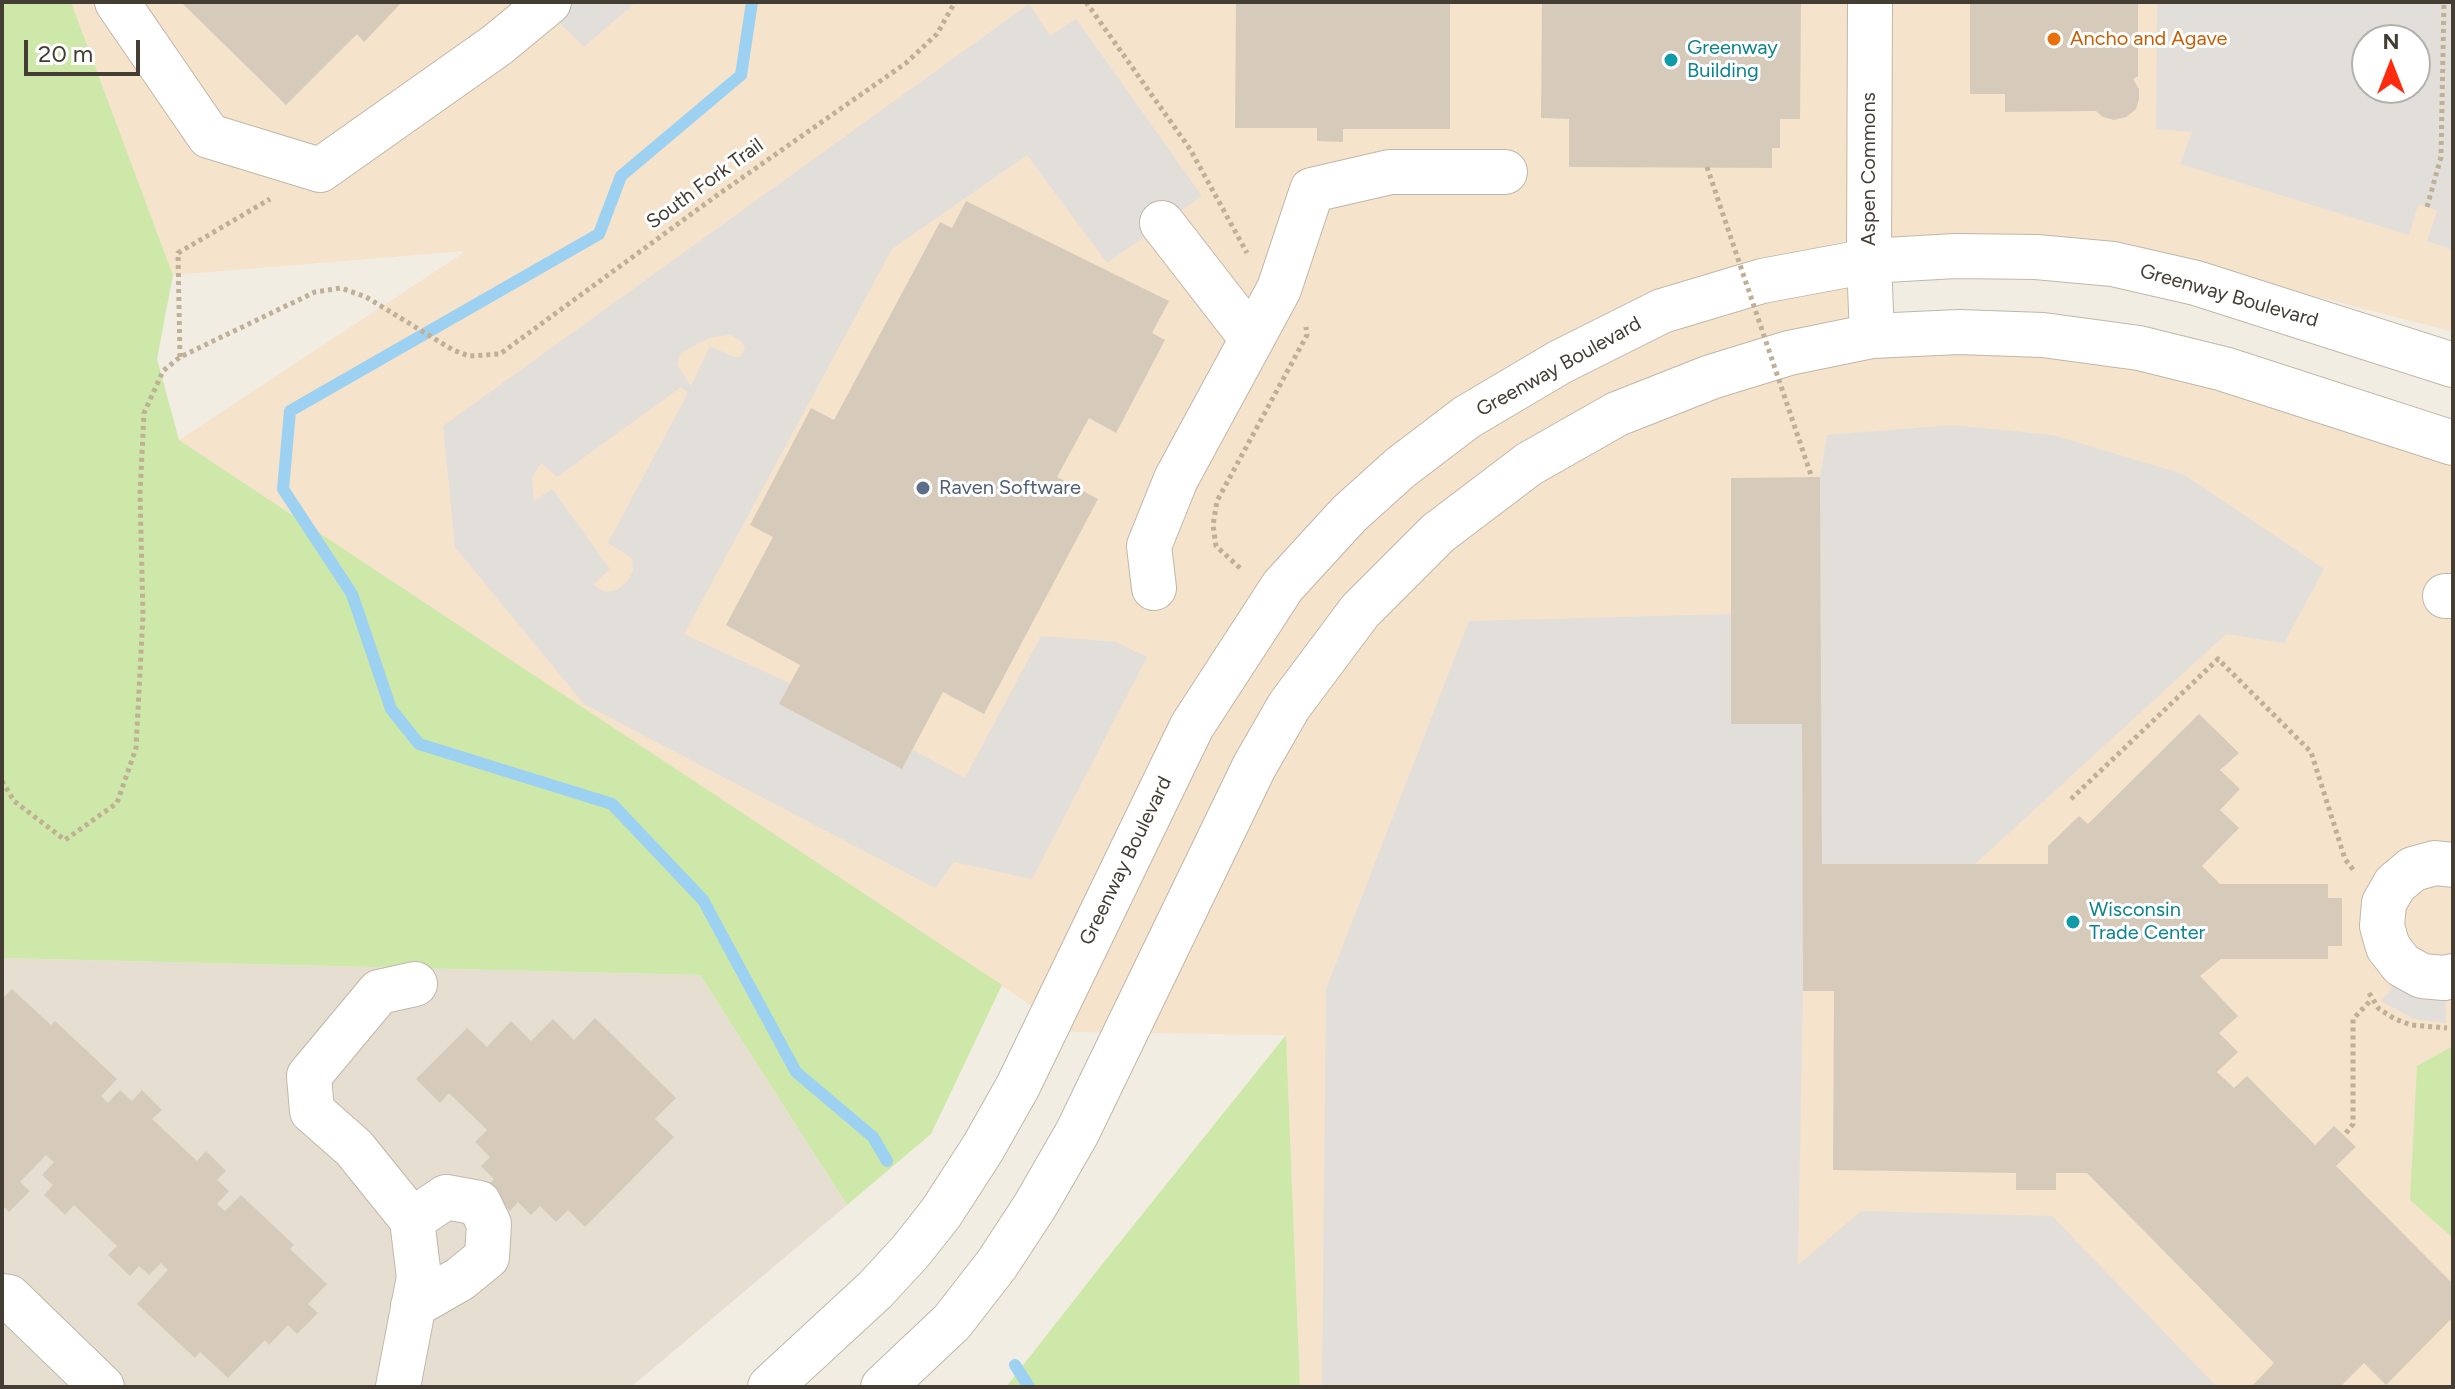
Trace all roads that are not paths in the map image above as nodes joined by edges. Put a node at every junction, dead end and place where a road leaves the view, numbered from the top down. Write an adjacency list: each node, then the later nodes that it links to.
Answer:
1 (117, 2): 2 (street)
2 (549, 2)
3 (1870, 2): 6 (street, Aspen Commons)
4 (1505, 172): 8 (street)
5 (1162, 223): 8 (street)
6 (1869, 261): 7 (street, Aspen Commons); 9 (street, Greenway Boulevard); 20 (street, Greenway Boulevard)
7 (1872, 336): 10 (street); 21 (street)
8 (1252, 339): 11 (street)
9 (2453, 365)
10 (2453, 443)
11 (1154, 588)
12 (2453, 865): 13 (street)
13 (2453, 976)
14 (415, 984): 15 (street)
15 (412, 1220): 17 (street); 17 (street)
16 (2, 1296): 18 (street)
17 (413, 1306): 19 (street)
18 (102, 1387)
19 (398, 1387)
20 (770, 1387)
21 (883, 1387)

